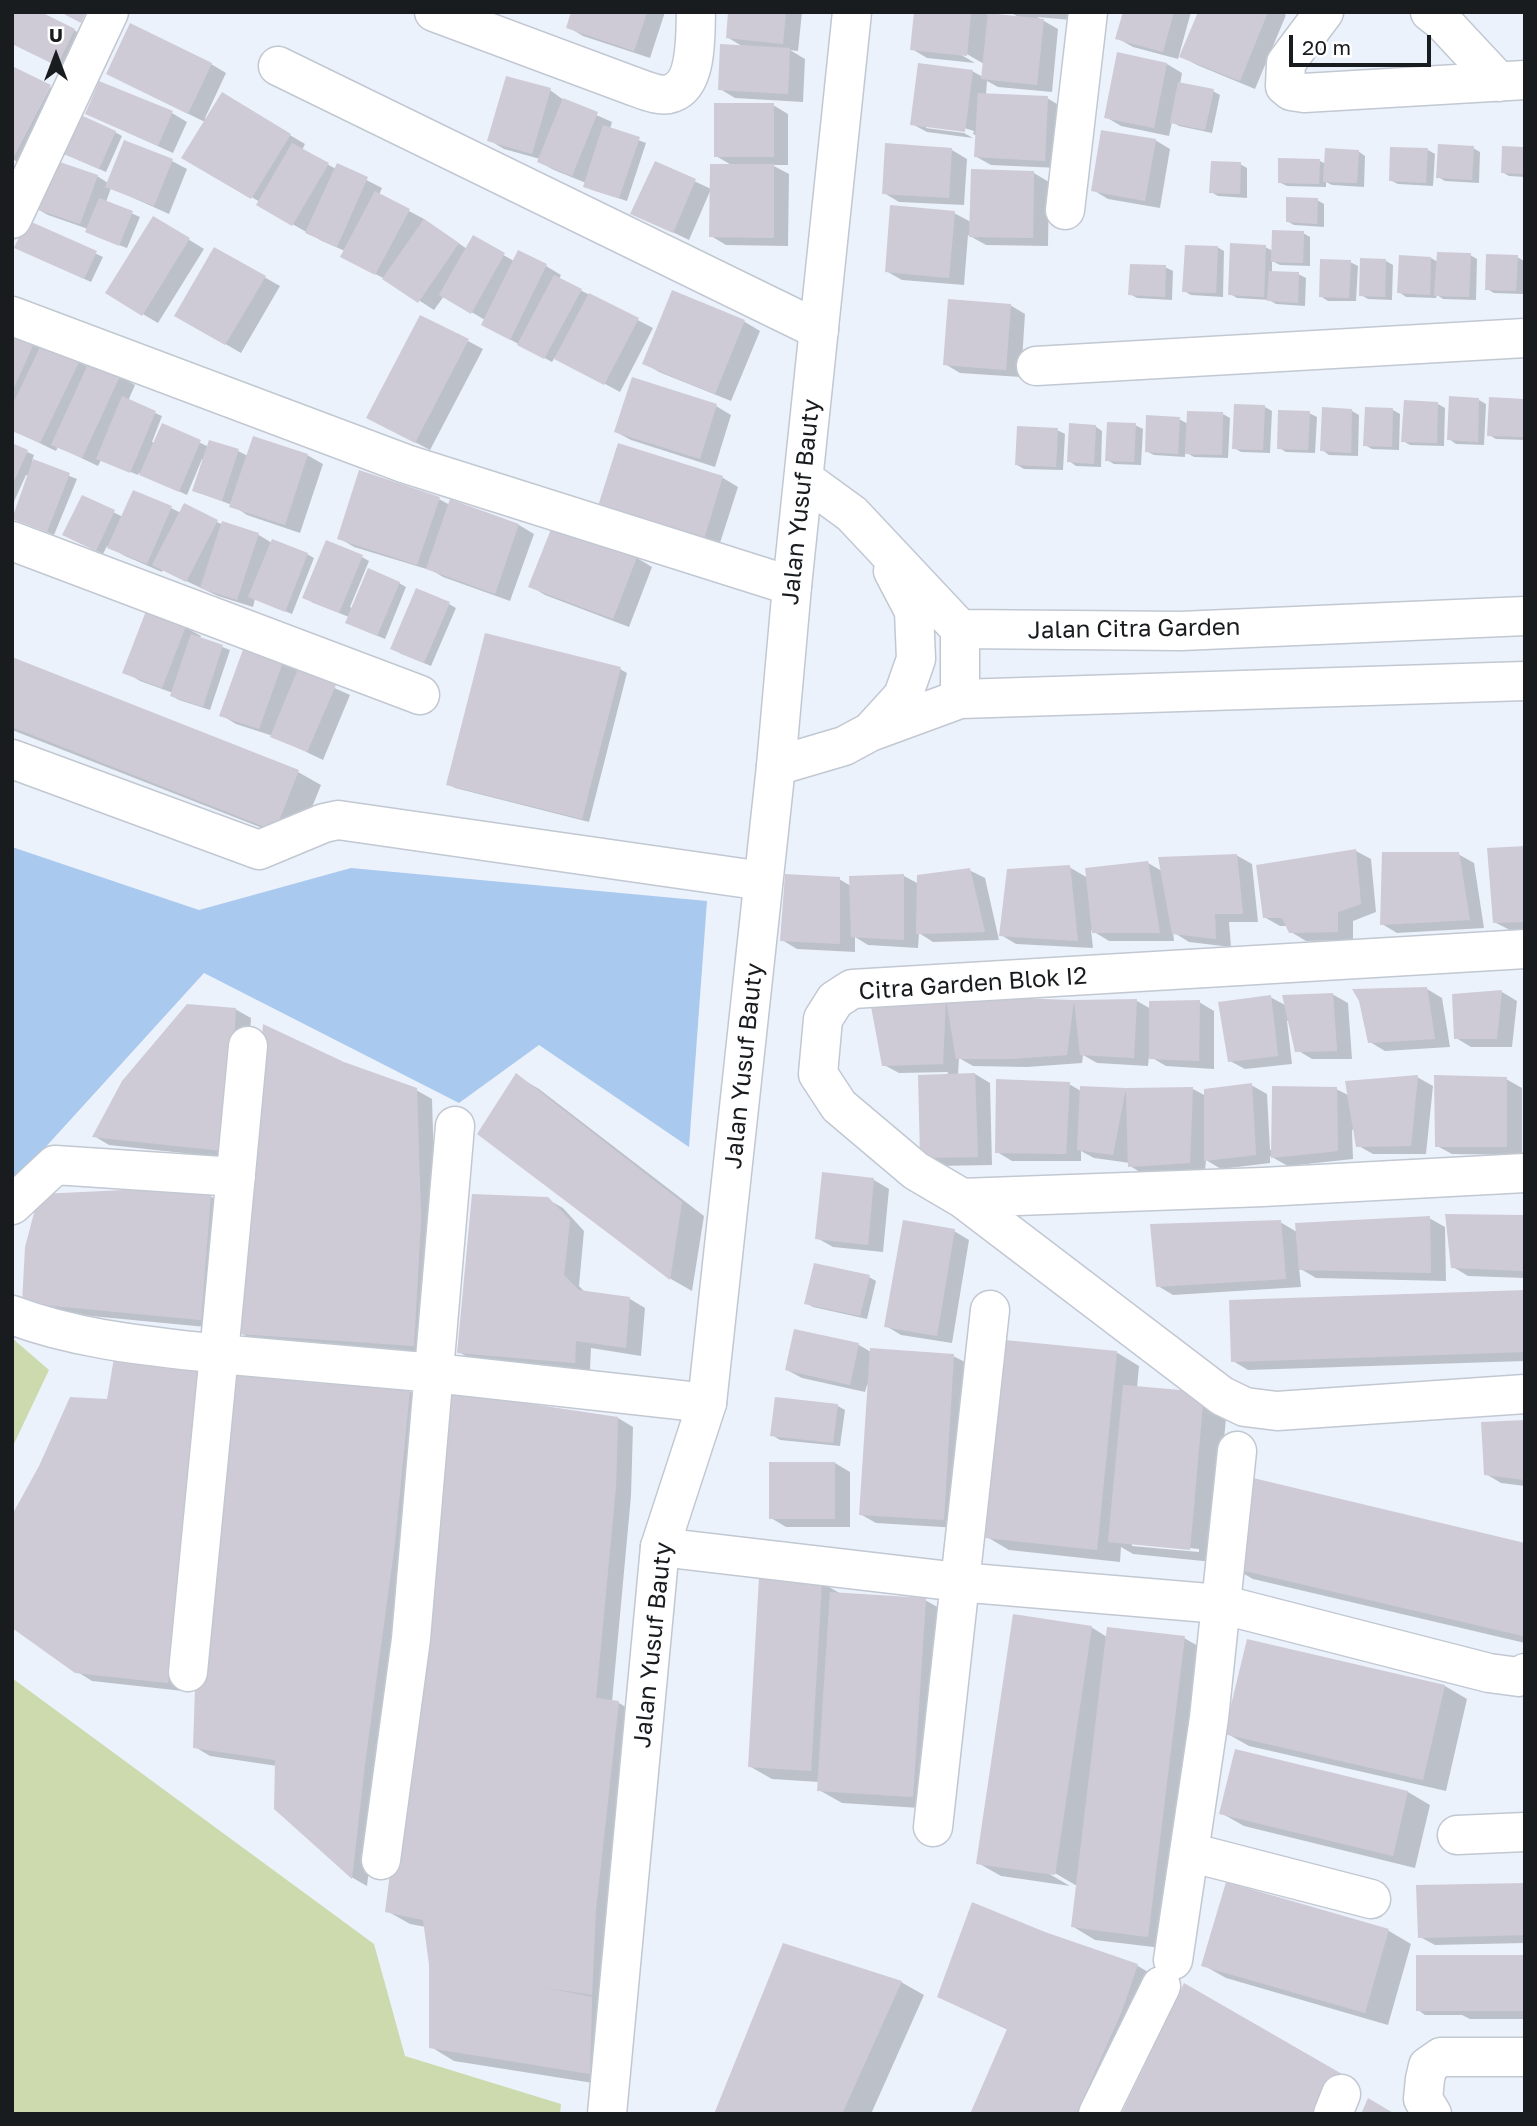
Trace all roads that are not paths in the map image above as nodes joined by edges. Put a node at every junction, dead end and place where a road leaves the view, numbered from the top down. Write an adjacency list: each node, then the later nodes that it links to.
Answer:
1 (109, 12): 11 (street)
2 (433, 12): 3 (street)
3 (696, 12)
4 (852, 12): 13 (street, Jalan Yusuf Bauty)
5 (1088, 12): 10 (street)
6 (1324, 12): 9 (street)
7 (1430, 12): 9 (street)
8 (278, 66): 13 (street)
9 (1512, 81)
10 (1065, 210)
11 (12, 219)
12 (12, 316): 19 (street)
13 (818, 330): 16 (street, Jalan Yusuf Bauty)
14 (1525, 338): 15 (street)
15 (1036, 366)
16 (804, 479): 18 (street); 19 (street, Jalan Yusuf Bauty)
17 (12, 541): 23 (street)
18 (877, 542): 21 (street); 25 (street)
19 (792, 586): 27 (street, Jalan Yusuf Bauty)
20 (1525, 616): 21 (street, Jalan Citra Garden)
21 (960, 629): 24 (street)
22 (1525, 681): 24 (street)
23 (420, 695)
24 (960, 699): 25 (street)
25 (870, 732): 27 (street)
26 (12, 758): 28 (street)
27 (776, 766): 28 (street, Jalan Yusuf Bauty)
28 (763, 881): 41 (street, Jalan Yusuf Bauty)
29 (1525, 949): 34 (street, Citra Garden Blok I2)
30 (248, 1046): 33 (street)
31 (456, 1126): 39 (street)
32 (1525, 1173): 34 (street)
33 (236, 1177): 35 (street); 38 (street)
34 (962, 1198): 40 (street, Citra Garden Blok I2)
35 (12, 1205)
36 (990, 1310): 44 (street)
37 (12, 1315): 38 (street)
38 (219, 1354): 39 (street); 46 (street)
39 (435, 1373): 41 (street); 52 (street)
40 (1525, 1394)
41 (708, 1404): 43 (street, Jalan Yusuf Bauty)
42 (1237, 1451): 45 (street)
43 (660, 1547): 44 (street); 55 (street, Jalan Yusuf Bauty)
44 (959, 1582): 45 (street); 48 (street)
45 (1220, 1604): 47 (street); 51 (street)
46 (188, 1672)
47 (1525, 1673)
48 (933, 1827)
49 (1525, 1832): 50 (street)
50 (1457, 1835)
51 (1189, 1852): 53 (street); 56 (street)
52 (381, 1860)
53 (1371, 1899)
54 (1525, 2057): 57 (street)
55 (607, 2114)
56 (1098, 2114)
57 (1432, 2114)

